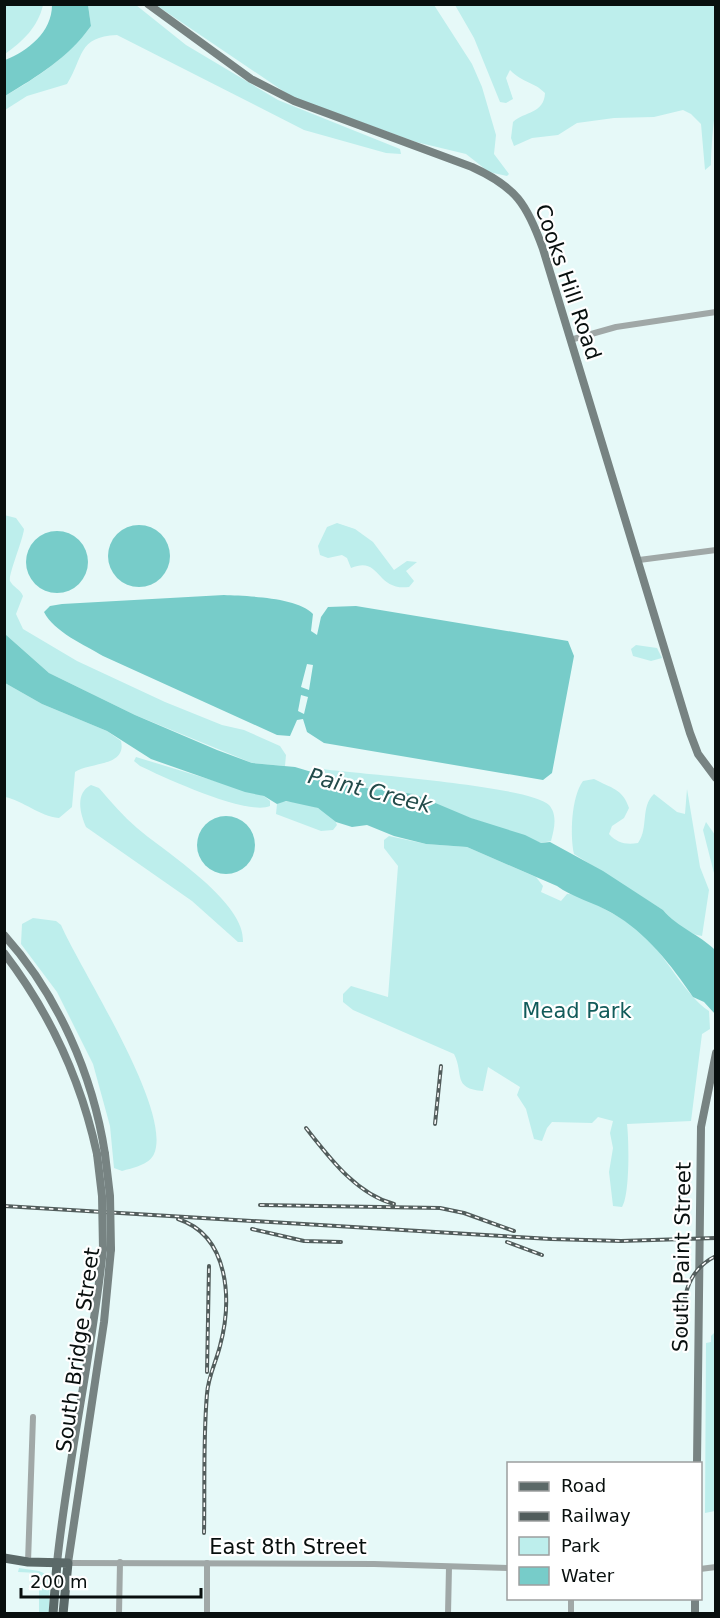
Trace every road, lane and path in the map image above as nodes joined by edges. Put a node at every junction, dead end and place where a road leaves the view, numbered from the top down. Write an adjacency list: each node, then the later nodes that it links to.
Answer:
1 (148, 4): 3 (main road, Cooks Hill Road)
2 (716, 312): 3 (street)
3 (570, 340): 5 (main road, Cooks Hill Road)
4 (716, 550): 5 (street)
5 (639, 560): 6 (main road, Cooks Hill Road)
6 (716, 778)
7 (4, 935): 10 (main road, South Bridge Street)
8 (4, 953): 10 (main road, South Bridge Street)
9 (716, 1053): 13 (main road, South Paint Street)
10 (101, 1154): 11 (main road, South Bridge Street, bridge)
11 (107, 1249): 17 (main road, South Bridge Street); 18 (main road, South Bridge Street)
12 (33, 1417): 15 (street)
13 (697, 1462)
14 (4, 1558): 15 (main road)
15 (28, 1562): 17 (main road)
16 (120, 1562): 18 (street, East 8th Street); 19 (street, East 8th Street); 24 (street)
17 (57, 1563): 18 (main road); 22 (main road, South Bridge Street)
18 (68, 1563): 23 (main road, South Bridge Street)
19 (207, 1563): 20 (street, East 8th Street); 25 (street)
20 (449, 1566): 21 (street, East 8th Street); 26 (street)
21 (507, 1568)
22 (53, 1614)
23 (63, 1614)
24 (119, 1614)
25 (207, 1614)
26 (448, 1614)

